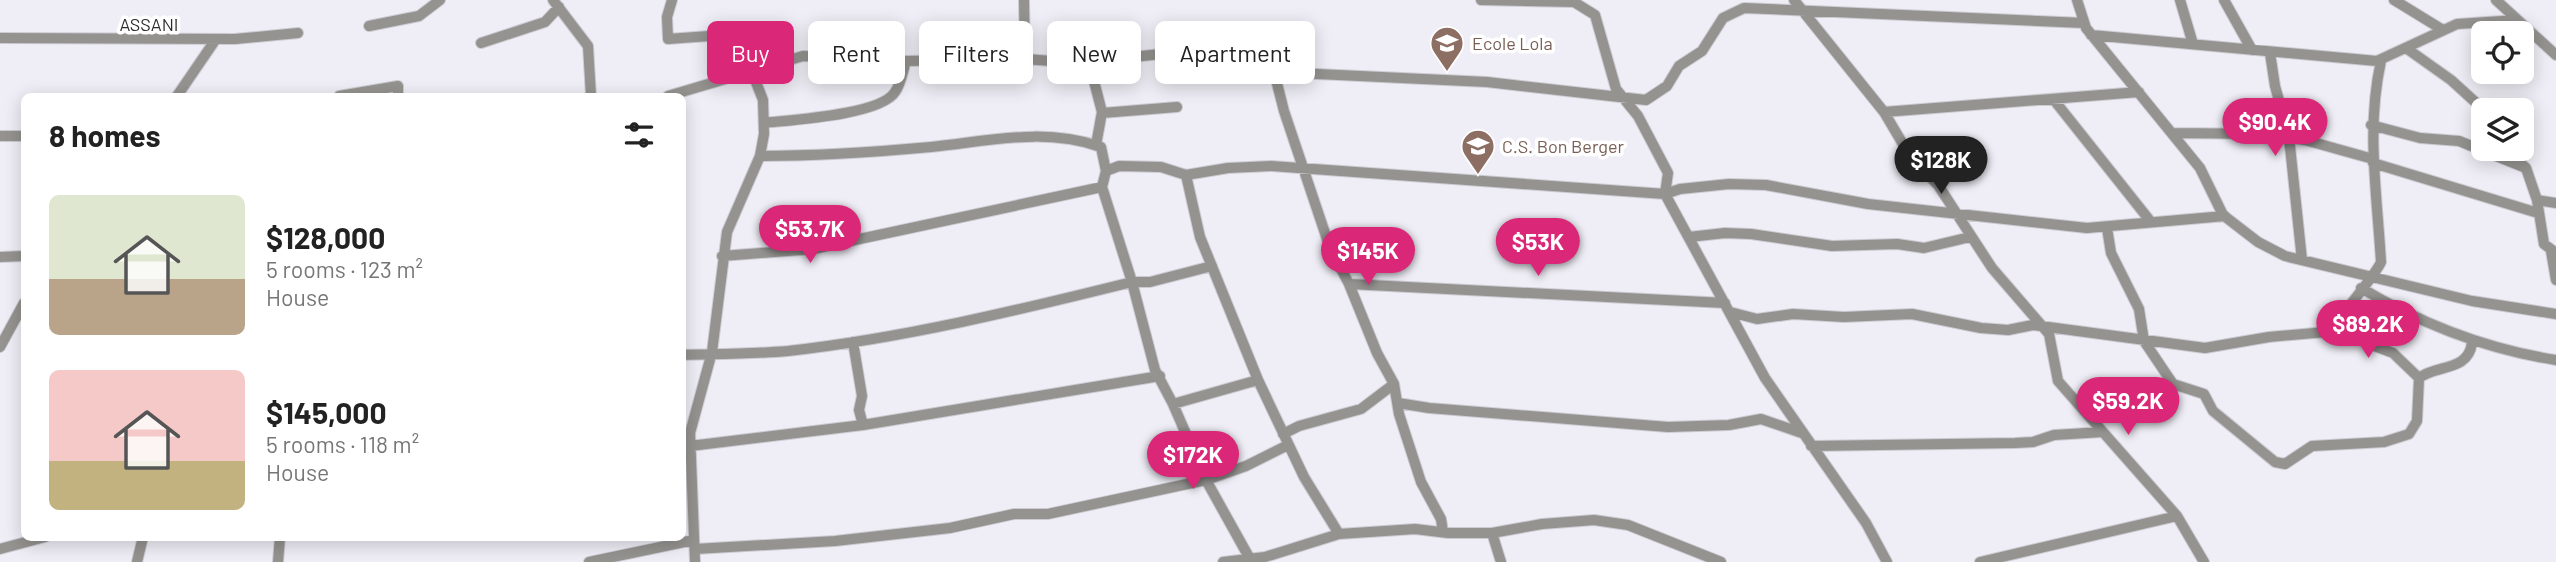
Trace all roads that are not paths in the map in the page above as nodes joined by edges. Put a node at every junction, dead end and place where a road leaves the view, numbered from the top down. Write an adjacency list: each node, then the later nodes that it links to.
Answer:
1 (440, 0): 17 (street)
2 (672, 0): 21 (street)
3 (1024, 0): 15 (street)
4 (1481, 0): 5 (street)
5 (1567, 0): 45 (street)
6 (1794, 0): 13 (street)
7 (2077, 0): 16 (street)
8 (2180, 0): 25 (street)
9 (2224, 0): 27 (street)
10 (2394, 0): 18 (street)
11 (2496, 0): 14 (street)
12 (556, 4): 24 (street); 43 (street)
13 (1805, 11): 16 (street); 45 (street); 49 (street)
14 (2516, 20): 18 (street); 29 (street)
15 (1024, 21)
16 (2084, 23): 20 (street)
17 (369, 26)
18 (2443, 30): 26 (street)
19 (298, 33): 23 (street, ASSANI)
20 (2091, 35): 25 (street); 39 (street)
21 (707, 36)
22 (0, 38): 23 (street, ASSANI)
23 (216, 39): 40 (street)
24 (481, 43)
25 (2193, 44): 27 (street)
26 (2406, 48): 33 (street); 46 (street)
27 (2252, 50): 28 (street)
28 (2270, 53): 33 (street); 56 (street)
29 (2556, 55)
30 (794, 59): 31 (street)
31 (906, 61): 32 (street); 51 (street)
32 (919, 61)
33 (2381, 61): 52 (street)
34 (1315, 74): 45 (street)
35 (707, 84): 44 (street)
36 (758, 84): 51 (street)
37 (1095, 84): 50 (street)
38 (1278, 84): 62 (street)
39 (2139, 92): 47 (street); 53 (street)
40 (179, 93)
41 (357, 93): 42 (street)
42 (398, 93)
43 (590, 93)
44 (677, 93)
45 (1625, 97): 66 (street)
46 (2471, 98)
47 (2054, 100): 49 (street); 72 (street)
48 (1177, 107): 50 (street)
49 (1884, 112): 69 (street)
50 (1102, 113): 57 (street)
51 (764, 123): 58 (street)
52 (2371, 125): 59 (street); 61 (street)
53 (2172, 133): 56 (street); 71 (street)
54 (0, 136): 55 (street)
55 (21, 136)
56 (2289, 138): 59 (street); 80 (street)
57 (1096, 145): 58 (street); 63 (street)
58 (760, 156): 78 (street)
59 (2373, 161): 70 (street); 82 (street)
60 (2518, 161): 61 (street)
61 (2526, 168): 67 (street)
62 (1306, 170): 64 (street); 66 (street); 85 (street)
63 (1106, 171): 64 (street); 65 (street)
64 (1186, 175): 81 (street)
65 (1101, 187): 78 (street); 84 (street)
66 (1665, 194): 69 (street); 74 (street)
67 (2537, 200): 68 (street); 70 (street)
68 (2556, 202)
69 (1954, 213): 73 (street); 75 (street)
70 (2538, 213): 76 (street)
71 (2225, 216): 72 (street); 80 (street)
72 (2151, 222): 73 (street)
73 (2107, 228): 92 (street)
74 (1689, 237): 75 (street); 88 (street)
75 (1970, 237): 91 (street)
76 (2553, 252): 83 (street)
77 (21, 256): 79 (street)
78 (722, 256): 96 (street)
79 (0, 257)
80 (2302, 260): 82 (street)
81 (1212, 267): 84 (street); 101 (street)
82 (2372, 278): 86 (street); 89 (street)
83 (2556, 279)
84 (1132, 282): 93 (street); 99 (street)
85 (1349, 284): 88 (street); 102 (street)
86 (2361, 288): 90 (street); 94 (street)
87 (21, 308): 95 (street)
88 (1728, 308): 91 (street); 108 (street)
89 (2556, 314)
90 (2338, 320): 92 (street); 100 (street)
91 (2042, 327): 92 (street); 107 (street)
92 (2144, 341): 100 (street)
93 (853, 342): 96 (street); 105 (street)
94 (2472, 343): 98 (street); 100 (street)
95 (0, 347)
96 (712, 352): 97 (street); 106 (street)
97 (686, 355)
98 (2556, 360)
99 (1160, 376): 104 (street); 105 (street)
100 (2419, 378)
101 (1258, 380): 104 (street); 109 (street)
102 (1394, 384): 103 (street); 109 (street)
103 (1398, 403): 108 (street); 114 (street)
104 (1174, 404): 112 (street)
105 (863, 425): 110 (street)
106 (686, 432): 110 (street)
107 (2103, 432): 111 (street); 113 (street)
108 (1802, 433): 111 (street)
109 (1285, 440): 112 (street); 116 (street)
110 (690, 446): 120 (street)
111 (1811, 446): 130 (street)
112 (1206, 480): 120 (street); 122 (street)
113 (2177, 516): 131 (street); 132 (street)
114 (1443, 532): 115 (street); 116 (street)
115 (1492, 533): 128 (street); 129 (street)
116 (1339, 534): 122 (street)
117 (30, 541): 121 (street)
118 (142, 541): 123 (street)
119 (280, 541): 124 (street)
120 (694, 544): 125 (street); 126 (street)
121 (0, 549)
122 (1250, 559): 127 (street)
123 (137, 562)
124 (278, 562)
125 (589, 562)
126 (695, 562)
127 (1223, 562)
128 (1501, 562)
129 (1721, 562)
130 (1888, 562)
131 (1980, 562)
132 (2204, 562)

